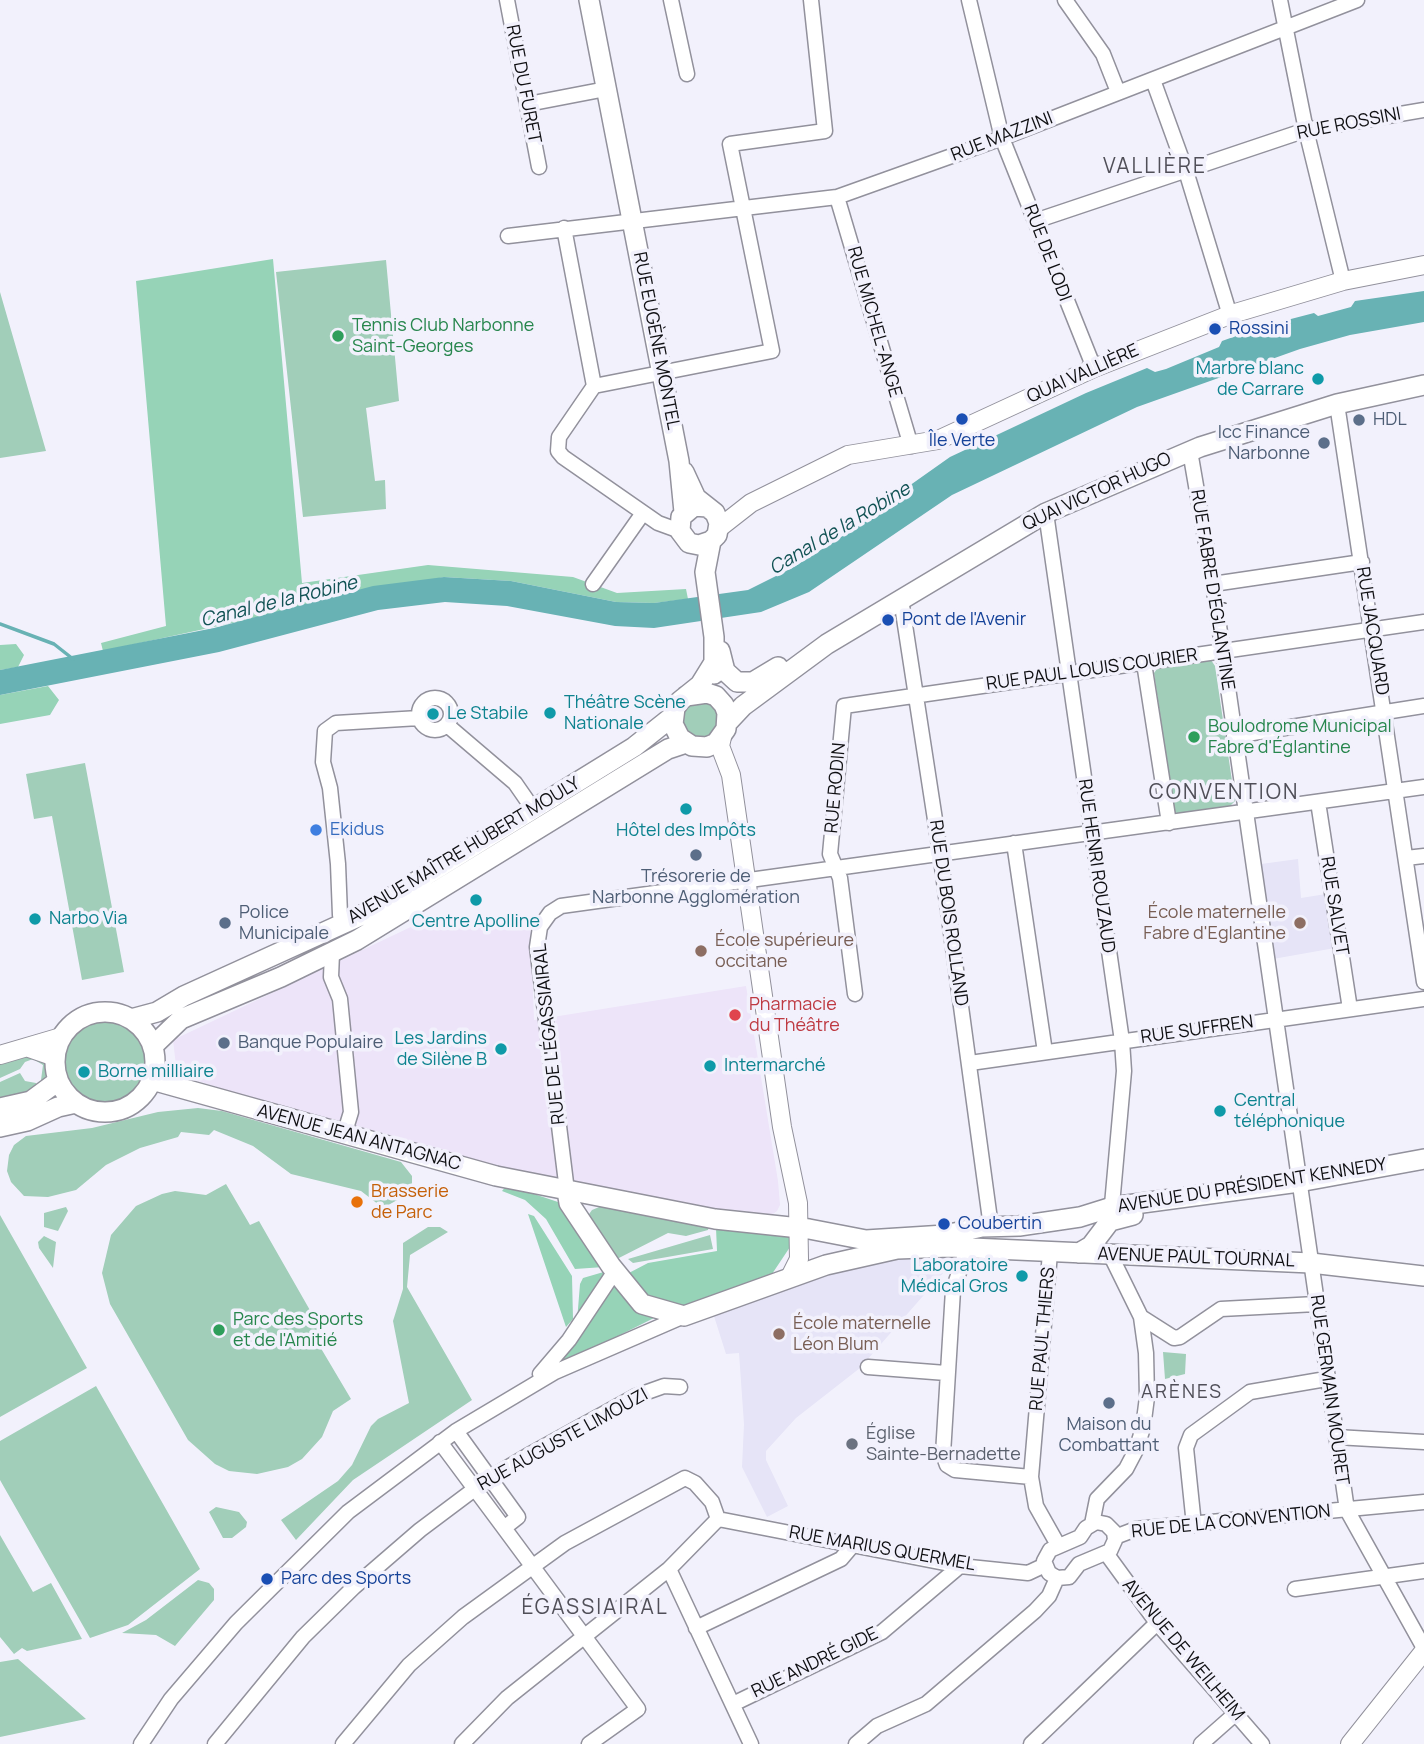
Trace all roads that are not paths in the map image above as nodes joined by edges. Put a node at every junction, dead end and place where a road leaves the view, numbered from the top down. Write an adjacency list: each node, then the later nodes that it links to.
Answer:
1 (507, 0): 14 (street, RUE DU FURET)
2 (589, 0): 12 (main road, RUE EUGÈNE MONTEL)
3 (671, 0): 10 (street)
4 (811, 0): 21 (street)
5 (969, 0): 17 (street, RUE DE LODI)
6 (1065, 0): 13 (street)
7 (1280, 0): 9 (street)
8 (1357, 0): 9 (street, RUE MAZZINI)
9 (1284, 28): 11 (street, RUE MAZZINI); 16 (street)
10 (687, 74)
11 (1153, 80): 13 (street, RUE MAZZINI); 19 (street)
12 (606, 89): 14 (street); 22 (main road, RUE EUGÈNE MONTEL)
13 (1118, 92): 17 (street, RUE MAZZINI)
14 (528, 104): 18 (street, RUE DU FURET)
15 (1424, 110): 16 (street, RUE ROSSINI)
16 (1306, 130): 19 (street, RUE ROSSINI); 27 (street)
17 (1002, 138): 20 (street, RUE MAZZINI); 23 (street, RUE DE LODI)
18 (539, 167)
19 (1186, 172): 23 (street, RUE ROSSINI); 28 (street)
20 (836, 197): 21 (street, RUE MAZZINI); 34 (street, RUE MICHEL-ANGE)
21 (744, 207): 22 (street, RUE MAZZINI); 30 (street)
22 (632, 220): 24 (street, RUE MAZZINI); 30 (main road, RUE EUGÈNE MONTEL)
23 (1035, 221): 29 (street, RUE DE LODI)
24 (564, 228): 25 (street, RUE MAZZINI); 32 (street)
25 (508, 236)
26 (1424, 265): 27 (street, QUAI VALLIÈRE)
27 (1343, 281): 28 (street, QUAI VALLIÈRE)
28 (1232, 314): 29 (street, QUAI VALLIÈRE)
29 (1094, 368): 34 (street, QUAI VALLIÈRE)
30 (662, 373): 32 (street); 36 (main road, RUE EUGÈNE MONTEL)
31 (1424, 385): 33 (main road, QUAI VICTOR HUGO)
32 (594, 386): 37 (street)
33 (1337, 404): 35 (main road, QUAI VICTOR HUGO); 41 (street, RUE JACQUARD)
34 (911, 446): 39 (street, QUAI VALLIÈRE)
35 (1190, 451): 38 (main road, QUAI VICTOR HUGO); 43 (street, RUE FABRE D'ÉGLANTINE)
36 (679, 461): 39 (main road, RUE EUGÈNE MONTEL); 40 (main road, RUE EUGÈNE MONTEL)
37 (643, 513): 40 (street); 44 (street)
38 (1046, 513): 45 (main road, QUAI VICTOR HUGO); 53 (street, RUE HENRI ROUZAUD)
39 (713, 522): 40 (main road); 40 (main road); 42 (main road)
40 (684, 528): 42 (main road, RUE EUGÈNE MONTEL)
41 (1362, 562): 43 (street); 47 (street, RUE JACQUARD)
42 (706, 579): 48 (main road)
43 (1213, 583): 49 (street, RUE FABRE D'ÉGLANTINE)
44 (593, 584)
45 (901, 599): 52 (main road, QUAI VICTOR HUGO); 54 (street, RUE DU BOIS ROLLAND)
46 (1424, 622): 47 (street, RUE PAUL LOUIS COURIER)
47 (1371, 630): 49 (street, RUE PAUL LOUIS COURIER); 59 (street, RUE JACQUARD)
48 (714, 637): 51 (main road); 52 (main road)
49 (1222, 652): 50 (street, RUE PAUL LOUIS COURIER); 64 (street, RUE FABRE D'ÉGLANTINE)
50 (1144, 663): 53 (street, RUE PAUL LOUIS COURIER); 72 (street)
51 (712, 664): 55 (main road); 56 (main road)
52 (799, 665): 56 (main road, QUAI VICTOR HUGO); 63 (main road, QUAI VICTOR HUGO)
53 (1067, 674): 54 (street, RUE PAUL LOUIS COURIER); 73 (street, RUE HENRI ROUZAUD)
54 (915, 695): 57 (street, RUE PAUL LOUIS COURIER); 75 (street, RUE DU BOIS ROLLAND)
55 (687, 696): 56 (main road); 60 (main road)
56 (718, 697): 63 (main road)
57 (844, 706): 78 (street, RUE RODIN)
58 (1424, 706): 59 (street)
59 (1384, 713): 64 (street); 68 (street, RUE JACQUARD)
60 (673, 716): 65 (main road); 70 (main road, AVENUE MAÎTRE HUBERT MOULY)
61 (419, 719): 62 (street); 62 (street); 80 (street)
62 (447, 725): 70 (street)
63 (725, 729): 65 (main road); 66 (street)
64 (1234, 736): 71 (street, RUE FABRE D'ÉGLANTINE)
65 (692, 745): 66 (street); 83 (main road, AVENUE MAÎTRE HUBERT MOULY)
66 (730, 786): 79 (street)
67 (1424, 787): 68 (street)
68 (1396, 791): 69 (street); 77 (street, RUE JACQUARD)
69 (1318, 802): 71 (street); 89 (street, RUE SALVET)
70 (533, 810): 81 (main road, AVENUE MAÎTRE HUBERT MOULY)
71 (1244, 812): 72 (street); 91 (street, RUE FABRE D'ÉGLANTINE)
72 (1169, 823): 73 (street)
73 (1091, 833): 74 (street); 93 (street, RUE HENRI ROUZAUD)
74 (1014, 843): 75 (street); 96 (street)
75 (940, 852): 78 (street); 99 (street, RUE DU BOIS ROLLAND)
76 (1424, 856): 77 (street)
77 (1406, 858): 86 (street, RUE JACQUARD)
78 (837, 867): 79 (street); 87 (street, RUE RODIN)
79 (747, 880): 106 (street); 108 (street, RUE DE L'ÉGASSIAIRAL)
80 (340, 897): 81 (street); 82 (street)
81 (362, 915): 82 (main road, AVENUE MAÎTRE HUBERT MOULY)
82 (344, 924): 90 (main road, AVENUE MAÎTRE HUBERT MOULY)
83 (332, 953): 84 (main road, AVENUE MAÎTRE HUBERT MOULY); 85 (street)
84 (306, 965): 85 (street); 94 (main road, AVENUE MAÎTRE HUBERT MOULY)
85 (331, 977): 105 (street)
86 (1424, 982)
87 (855, 994)
88 (1424, 999): 89 (street, RUE SUFFREN)
89 (1350, 1009): 91 (street, RUE SUFFREN)
90 (131, 1018): 92 (main road); 94 (main road)
91 (1274, 1020): 93 (street, RUE SUFFREN); 111 (street, RUE FABRE D'ÉGLANTINE)
92 (61, 1037): 95 (street); 98 (main road)
93 (1122, 1041): 96 (street, RUE SUFFREN); 114 (street, RUE HENRI ROUZAUD)
94 (153, 1046): 100 (main road)
95 (29, 1048): 97 (street); 98 (street)
96 (1045, 1052): 99 (street, RUE SUFFREN)
97 (0, 1055)
98 (55, 1057): 101 (main road)
99 (970, 1063): 119 (street, RUE DU BOIS ROLLAND)
100 (152, 1080): 102 (main road); 105 (main road, AVENUE JEAN ANTAGNAC)
101 (58, 1081): 102 (main road); 103 (main road)
102 (76, 1103): 104 (main road)
103 (0, 1108)
104 (0, 1126)
105 (344, 1135): 110 (main road, AVENUE JEAN ANTAGNAC)
106 (785, 1145): 117 (street); 118 (street)
107 (1424, 1159): 111 (main road, AVENUE DU PRÉSIDENT KENNEDY)
108 (565, 1168): 110 (street); 112 (street, RUE DE L'ÉGASSIAIRAL); 113 (street)
109 (1424, 1168): 111 (main road, AVENUE DU PRÉSIDENT KENNEDY)
110 (536, 1184): 112 (main road, AVENUE JEAN ANTAGNAC)
111 (1300, 1186): 114 (main road, AVENUE DU PRÉSIDENT KENNEDY); 123 (street, RUE GERMAIN MOURET)
112 (567, 1191): 113 (main road, AVENUE JEAN ANTAGNAC); 116 (main road)
113 (599, 1197): 116 (main road); 117 (main road, AVENUE JEAN ANTAGNAC)
114 (1111, 1214): 115 (main road, AVENUE DU PRÉSIDENT KENNEDY); 120 (main road, AVENUE DU PRÉSIDENT KENNEDY)
115 (1080, 1217): 119 (main road, AVENUE DU PRÉSIDENT KENNEDY); 120 (main road, AVENUE DU PRÉSIDENT KENNEDY)
116 (584, 1225): 124 (main road)
117 (770, 1226): 118 (main road, AVENUE JEAN ANTAGNAC)
118 (799, 1227): 119 (main road, AVENUE DU PRÉSIDENT KENNEDY); 126 (street)
119 (991, 1227)
120 (1104, 1246): 122 (main road, AVENUE PAUL TOURNAL); 123 (main road, AVENUE PAUL TOURNAL); 129 (street)
121 (967, 1249): 122 (main road, AVENUE PAUL TOURNAL); 126 (main road, AVENUE PAUL TOURNAL); 131 (street)
122 (1050, 1253): 139 (street, RUE PAUL THIERS)
123 (1311, 1263): 125 (main road, AVENUE PAUL TOURNAL); 127 (street, RUE GERMAIN MOURET)
124 (615, 1271): 128 (main road); 134 (street)
125 (1424, 1276)
126 (790, 1277): 128 (main road, AVENUE PAUL TOURNAL)
127 (1316, 1304): 129 (street); 132 (street, RUE GERMAIN MOURET)
128 (684, 1316): 134 (street)
129 (1141, 1317): 145 (street)
130 (868, 1367): 131 (street)
131 (946, 1373): 139 (street)
132 (1326, 1379): 136 (street, RUE GERMAIN MOURET); 146 (street)
133 (680, 1387): 140 (street, RUE AUGUSTE LIMOUZI)
134 (509, 1399): 135 (street)
135 (456, 1430): 137 (street); 140 (street)
136 (1336, 1437): 138 (street); 143 (street, RUE GERMAIN MOURET)
137 (440, 1442): 141 (street); 166 (street)
138 (1424, 1442)
139 (1031, 1476): 149 (street, RUE PAUL THIERS)
140 (488, 1479): 141 (street, RUE AUGUSTE LIMOUZI); 147 (street)
141 (473, 1490): 147 (street); 167 (street, RUE AUGUSTE LIMOUZI)
142 (1424, 1502): 143 (street, RUE DE LA CONVENTION)
143 (1347, 1510): 146 (street, RUE DE LA CONVENTION); 158 (street)
144 (718, 1519): 150 (street, RUE MARIUS QUERMEL); 152 (street); 155 (street)
145 (1092, 1524): 148 (street); 149 (street)
146 (1194, 1525): 148 (street, RUE DE LA CONVENTION)
147 (504, 1528): 152 (street)
148 (1115, 1536): 151 (street)
149 (1058, 1545): 153 (street)
150 (852, 1546): 154 (street, RUE MARIUS QUERMEL); 161 (street)
151 (1106, 1553): 157 (street); 160 (street, AVENUE DE WEILHEIM)
152 (532, 1565): 162 (street); 168 (street)
153 (1045, 1565): 154 (street, RUE MARIUS QUERMEL); 157 (street)
154 (960, 1566): 164 (street, RUE ANDRÉ GIDE)
155 (669, 1569): 161 (street); 162 (street)
156 (1424, 1571): 158 (street)
157 (1057, 1578): 172 (street)
158 (1385, 1578): 159 (street); 163 (street)
159 (1296, 1589)
160 (1157, 1623): 165 (street, AVENUE DE WEILHEIM); 173 (street)
161 (696, 1628): 164 (street)
162 (585, 1636): 169 (street); 170 (street)
163 (1424, 1649): 176 (street)
164 (733, 1704): 171 (street)
165 (1235, 1714): 174 (street); 175 (street, AVENUE DE WEILHEIM)
166 (141, 1744)
167 (215, 1744)
168 (344, 1744)
169 (462, 1744)
170 (589, 1744)
171 (751, 1744)
172 (856, 1744)
173 (1031, 1744)
174 (1201, 1744)
175 (1262, 1744)
176 (1350, 1744)

